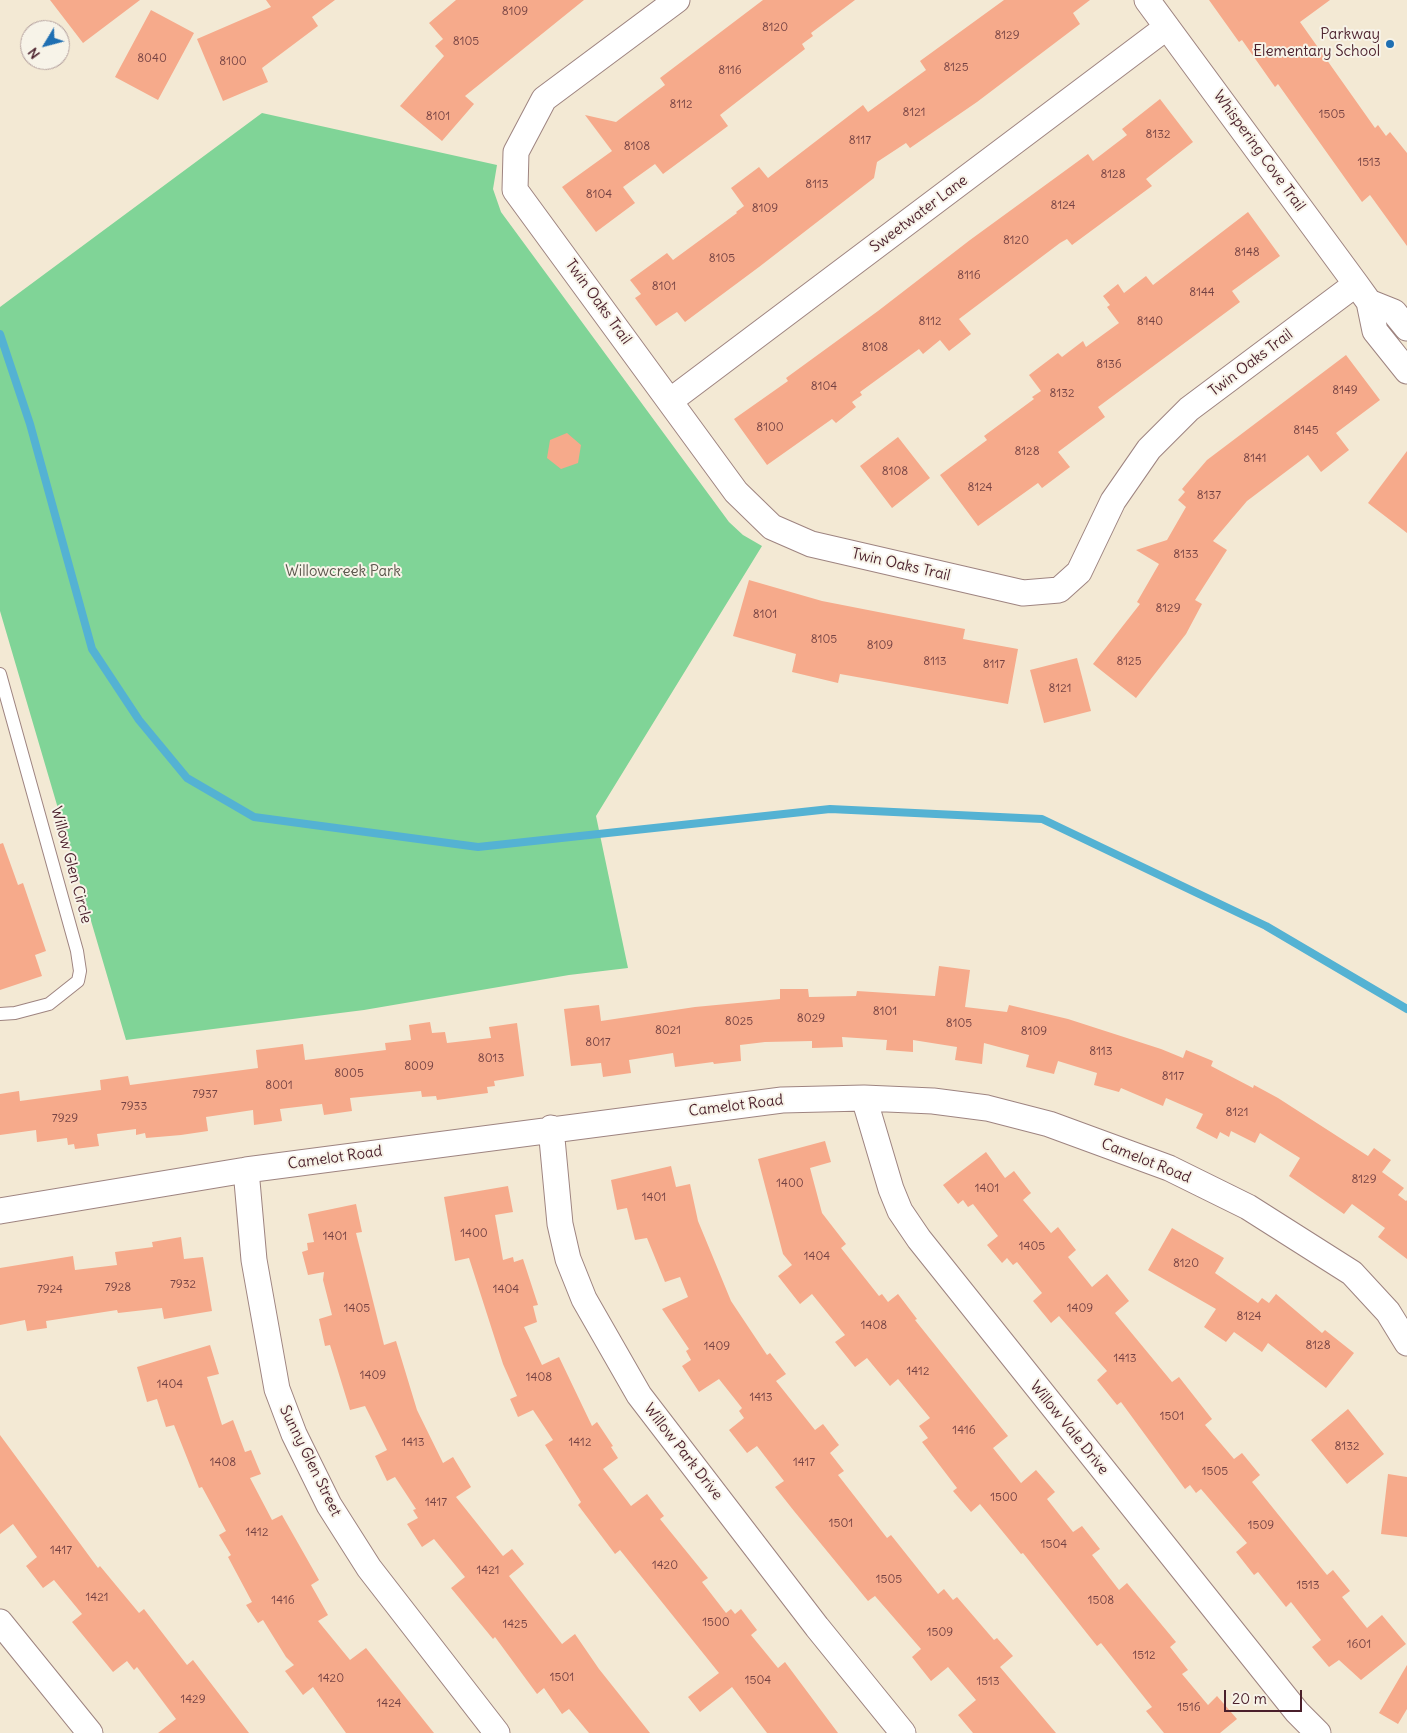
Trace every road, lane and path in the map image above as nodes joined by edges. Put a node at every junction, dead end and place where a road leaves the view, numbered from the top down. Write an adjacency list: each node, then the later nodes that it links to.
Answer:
1 (677, 0): 7 (street, Twin Oaks Trail)
2 (1147, 0): 3 (street, Whispering Cove Trail)
3 (1167, 26): 4 (street, Whispering Cove Trail); 7 (street, Sweetwater Lane)
4 (1362, 293): 5 (street); 6 (street, Whispering Cove Trail); 7 (street, Twin Oaks Trail)
5 (1407, 328)
6 (1407, 371)
7 (670, 401)
8 (0, 674): 9 (lane, Willow Glen Circle)
9 (0, 1014)
10 (864, 1098): 11 (street, Camelot Road); 14 (street, Camelot Road); 19 (street, Willow Vale Drive)
11 (551, 1128): 12 (street, Camelot Road); 18 (street, Willow Park Drive)
12 (246, 1170): 13 (street, Camelot Road); 17 (street, Sunny Glen Street)
13 (0, 1211)
14 (1407, 1342)
15 (0, 1622): 16 (street)
16 (90, 1733)
17 (497, 1733)
18 (902, 1733)
19 (1318, 1733)

